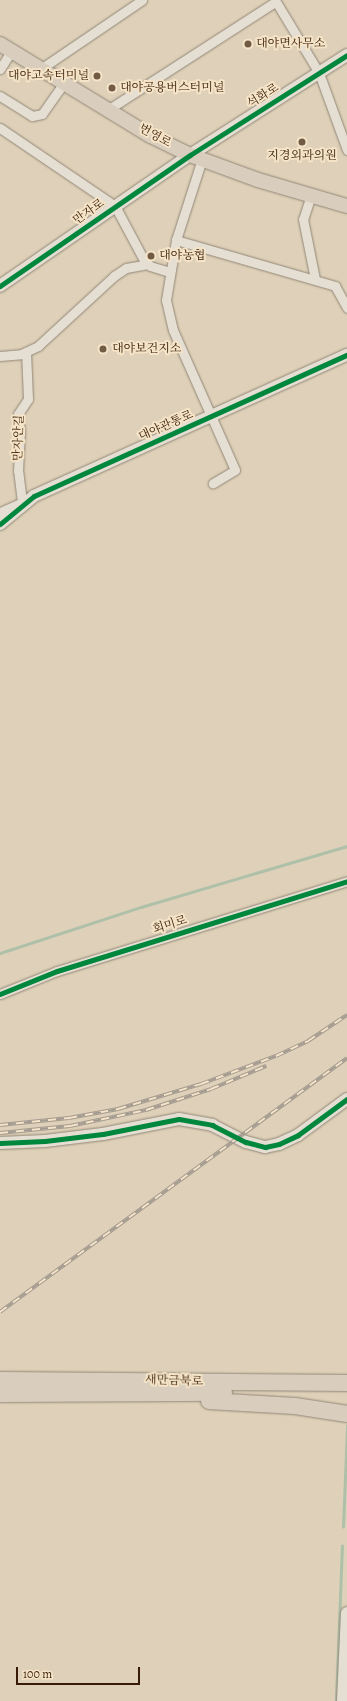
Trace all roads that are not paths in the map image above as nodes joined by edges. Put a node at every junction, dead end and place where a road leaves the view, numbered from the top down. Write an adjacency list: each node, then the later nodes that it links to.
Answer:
1 (142, 0): 5 (street)
2 (275, 1): 7 (street); 10 (street)
3 (6, 47): 5 (main road, 번영로); 6 (street)
4 (347, 55): 7 (street, 석화로)
5 (42, 68): 8 (main road, 번영로)
6 (0, 69)
7 (319, 73): 12 (street); 13 (street, 석화로)
8 (64, 82): 9 (street); 10 (main road, 번영로)
9 (0, 96)
10 (109, 109): 13 (main road, 번영로)
11 (0, 128): 15 (street)
12 (347, 150)
13 (196, 157): 14 (main road, 번영로); 15 (street, 만자로); 17 (street)
14 (311, 195): 16 (main road, 번영로); 20 (street)
15 (115, 206): 18 (street); 21 (street, 만자로)
16 (347, 206)
17 (176, 240): 19 (street); 20 (street)
18 (148, 264): 19 (street); 23 (street)
19 (170, 272): 26 (street)
20 (315, 279): 22 (street)
21 (0, 286)
22 (347, 308)
23 (26, 352): 25 (street); 29 (street, 만자안길)
24 (347, 355): 26 (street, 대야관통로)
25 (0, 356)
26 (213, 416): 27 (street); 28 (street, 대야관통로)
27 (213, 483)
28 (34, 496): 29 (street); 31 (street, 대야관통로)
29 (22, 502): 30 (street)
30 (0, 512)
31 (0, 524)
32 (347, 880): 33 (street, 회미로)
33 (0, 994)
34 (347, 1099): 35 (street)
35 (0, 1143)
36 (347, 1374): 39 (highway)
37 (0, 1380): 39 (highway, 새만금북로)
38 (347, 1383): 39 (highway, 새만금북로)
39 (54, 1387): 40 (highway, 새만금북로); 41 (highway, 새만금북로); 42 (highway)
40 (347, 1392)
41 (0, 1394)
42 (347, 1414)
43 (347, 1613): 44 (street)
44 (343, 1701)

